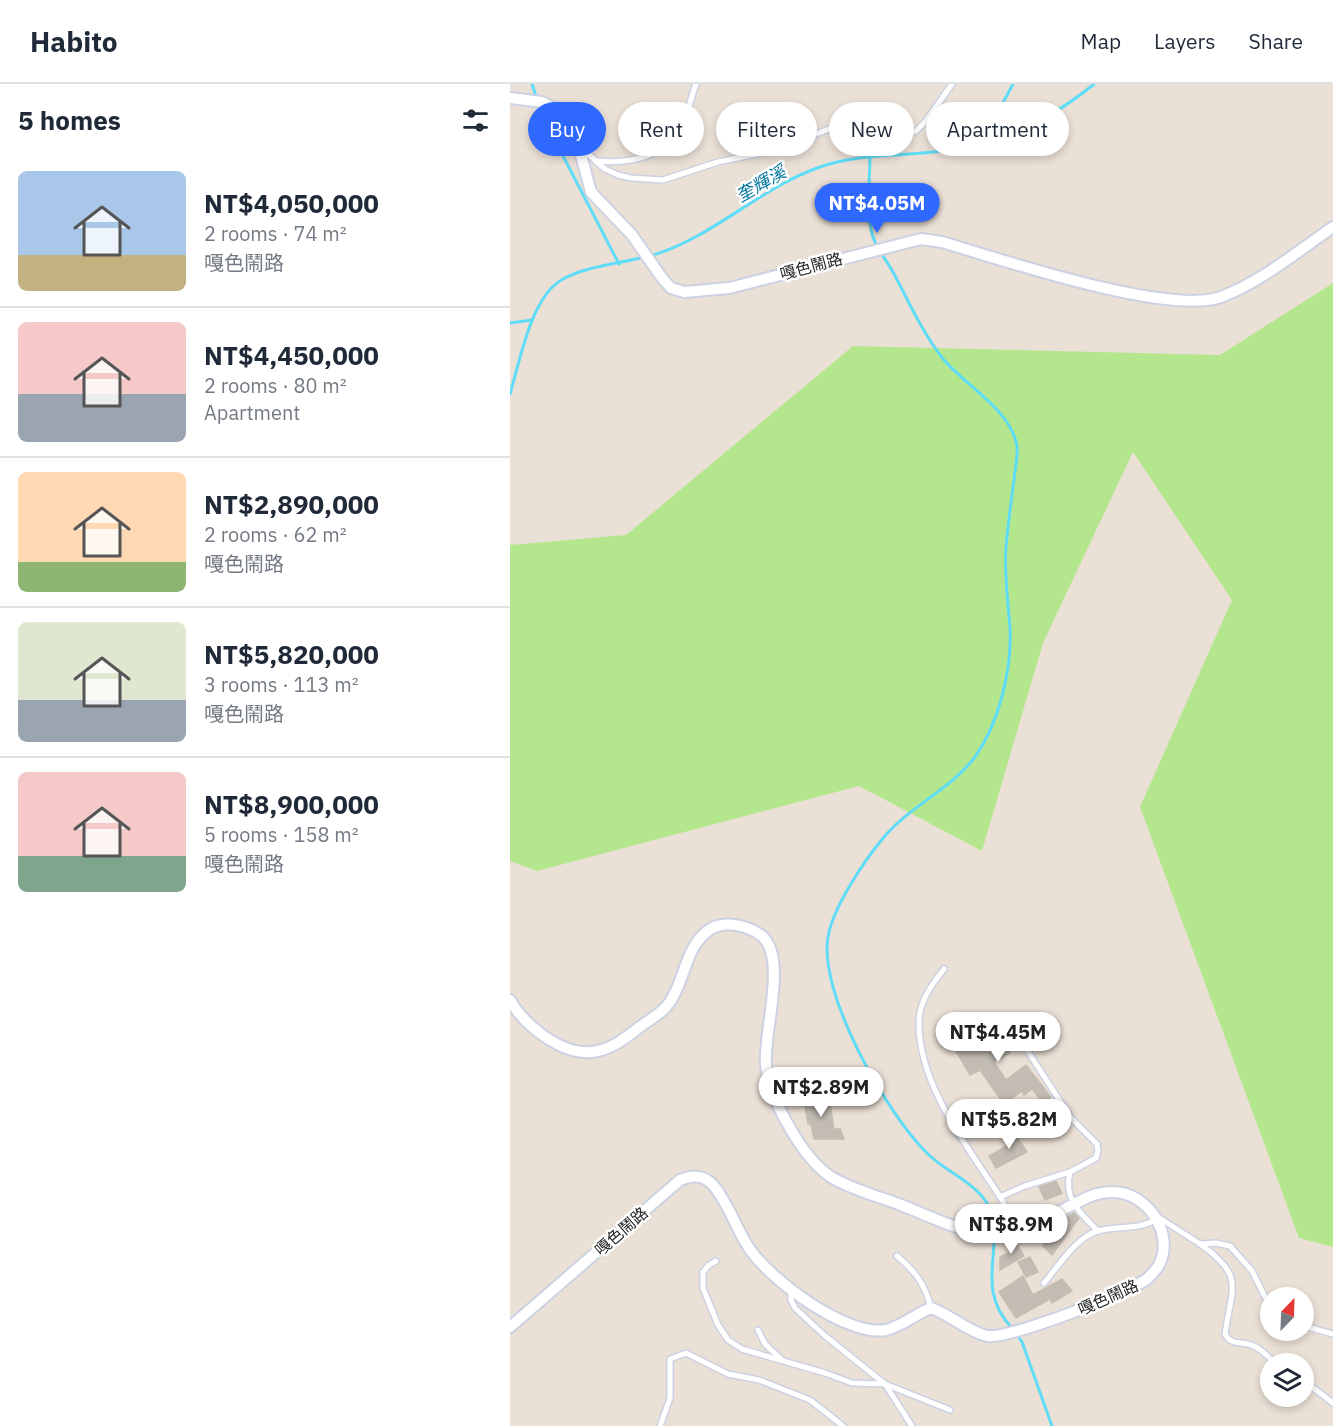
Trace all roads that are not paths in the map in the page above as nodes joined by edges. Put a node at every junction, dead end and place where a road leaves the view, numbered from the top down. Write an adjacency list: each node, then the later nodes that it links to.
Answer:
1 (696, 84): 5 (lane)
2 (952, 84): 9 (lane)
3 (510, 98): 4 (street, 嘎色鬧路)
4 (542, 102)
5 (690, 102)
6 (581, 156): 10 (street, 嘎色鬧路)
7 (591, 156): 9 (lane)
8 (645, 156): 9 (lane)
9 (597, 161)
10 (1333, 227)
11 (944, 969): 15 (lane)
12 (510, 1000): 19 (street)
13 (1027, 1050): 14 (lane)
14 (1070, 1172): 15 (lane); 16 (lane)
15 (1000, 1197): 19 (lane)
16 (1072, 1204): 17 (street); 18 (lane); 19 (street)
17 (1155, 1216): 18 (lane); 20 (lane); 26 (street, 嘎色鬧路)
18 (1098, 1231): 23 (lane)
19 (1017, 1232)
20 (1200, 1244): 24 (lane); 31 (lane)
21 (897, 1256): 26 (lane)
22 (716, 1262): 32 (lane)
23 (1044, 1283)
24 (1261, 1287)
25 (791, 1291): 26 (street, 嘎色鬧路); 27 (street, 嘎色鬧路); 33 (lane)
26 (931, 1308)
27 (510, 1327)
28 (1314, 1329): 30 (lane)
29 (758, 1330): 32 (lane)
30 (1333, 1334)
31 (1264, 1353)
32 (783, 1361): 33 (lane)
33 (885, 1384): 36 (lane); 39 (lane)
34 (1314, 1389): 35 (lane)
35 (1333, 1403)
36 (950, 1410)
37 (660, 1426): 38 (lane)
38 (843, 1426)
39 (912, 1426)

